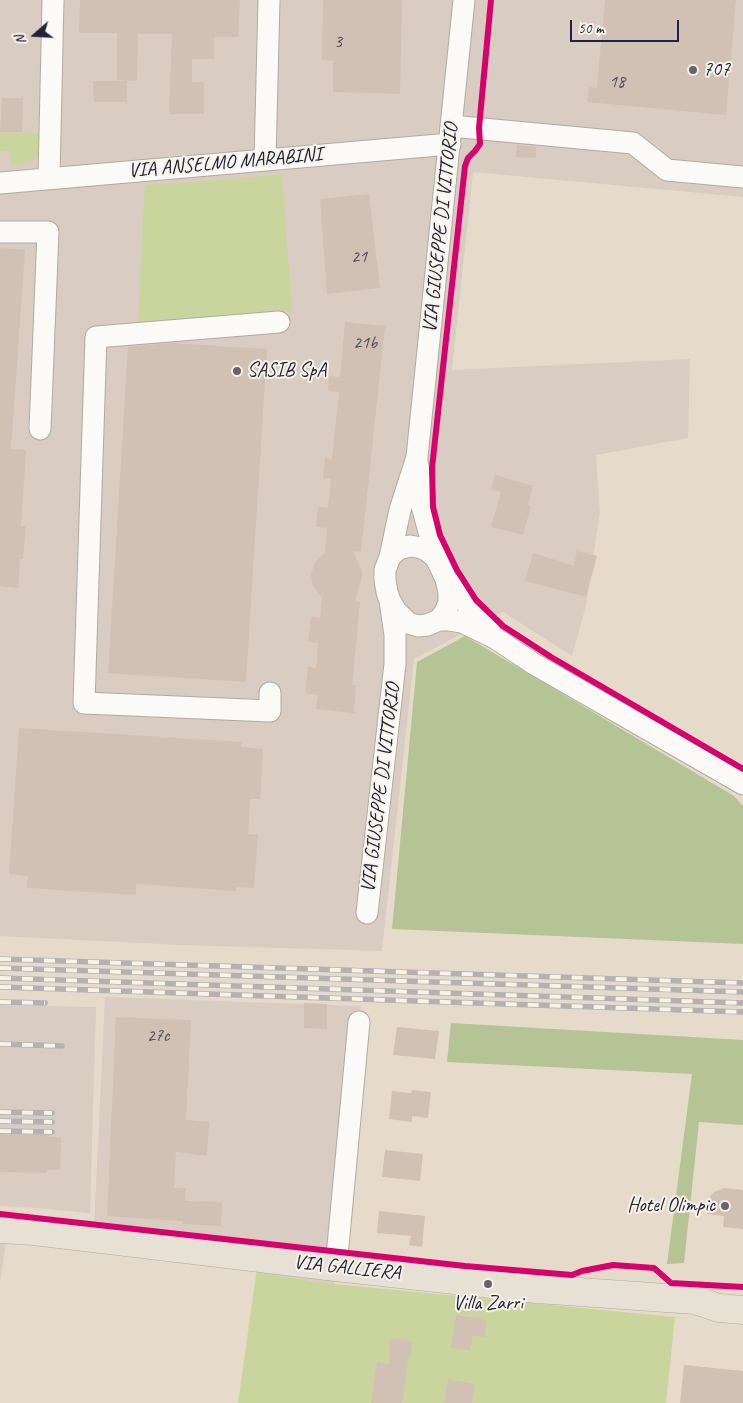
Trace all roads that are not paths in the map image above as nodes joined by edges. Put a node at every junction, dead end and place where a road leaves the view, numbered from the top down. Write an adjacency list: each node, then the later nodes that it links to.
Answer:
1 (53, 0): 7 (street)
2 (269, 0): 5 (street)
3 (464, 0): 4 (street, VIA GIUSEPPE DI VITTORIO)
4 (451, 135): 5 (street, VIA ANSELMO MARABINI); 6 (street, VIA ANSELMO MARABINI); 12 (street, VIA GIUSEPPE DI VITTORIO)
5 (265, 160): 7 (street, VIA ANSELMO MARABINI)
6 (743, 177)
7 (49, 178): 8 (street, VIA ANSELMO MARABINI)
8 (0, 182)
9 (0, 232): 11 (street)
10 (278, 322): 20 (street)
11 (40, 429)
12 (417, 457): 13 (street, VIA GIUSEPPE DI VITTORIO); 14 (street, VIA GIUSEPPE DI VITTORIO)
13 (390, 557): 14 (street); 16 (street, VIA GIUSEPPE DI VITTORIO)
14 (436, 558): 15 (street, VIA GIUSEPPE DI VITTORIO)
15 (446, 579): 17 (street, VIA GIUSEPPE DI VITTORIO); 18 (street, VIA GIUSEPPE DI VITTORIO)
16 (390, 601): 17 (street, VIA GIUSEPPE DI VITTORIO); 19 (street, VIA GIUSEPPE DI VITTORIO)
17 (433, 623): 18 (street, VIA GIUSEPPE DI VITTORIO); 19 (street, VIA GIUSEPPE DI VITTORIO)
18 (494, 638): 21 (street, VIA GIUSEPPE DI VITTORIO)
19 (396, 664): 22 (street, VIA GIUSEPPE DI VITTORIO)
20 (270, 693)
21 (743, 784)
22 (367, 913)
23 (359, 1022): 25 (street)
24 (0, 1229): 25 (main road, VIA GALLIERA)
25 (336, 1267): 27 (main road, VIA GALLIERA)
26 (743, 1297): 27 (main road, VIA GALLIERA)
27 (695, 1300): 28 (main road, VIA GALLIERA)
28 (743, 1310)

